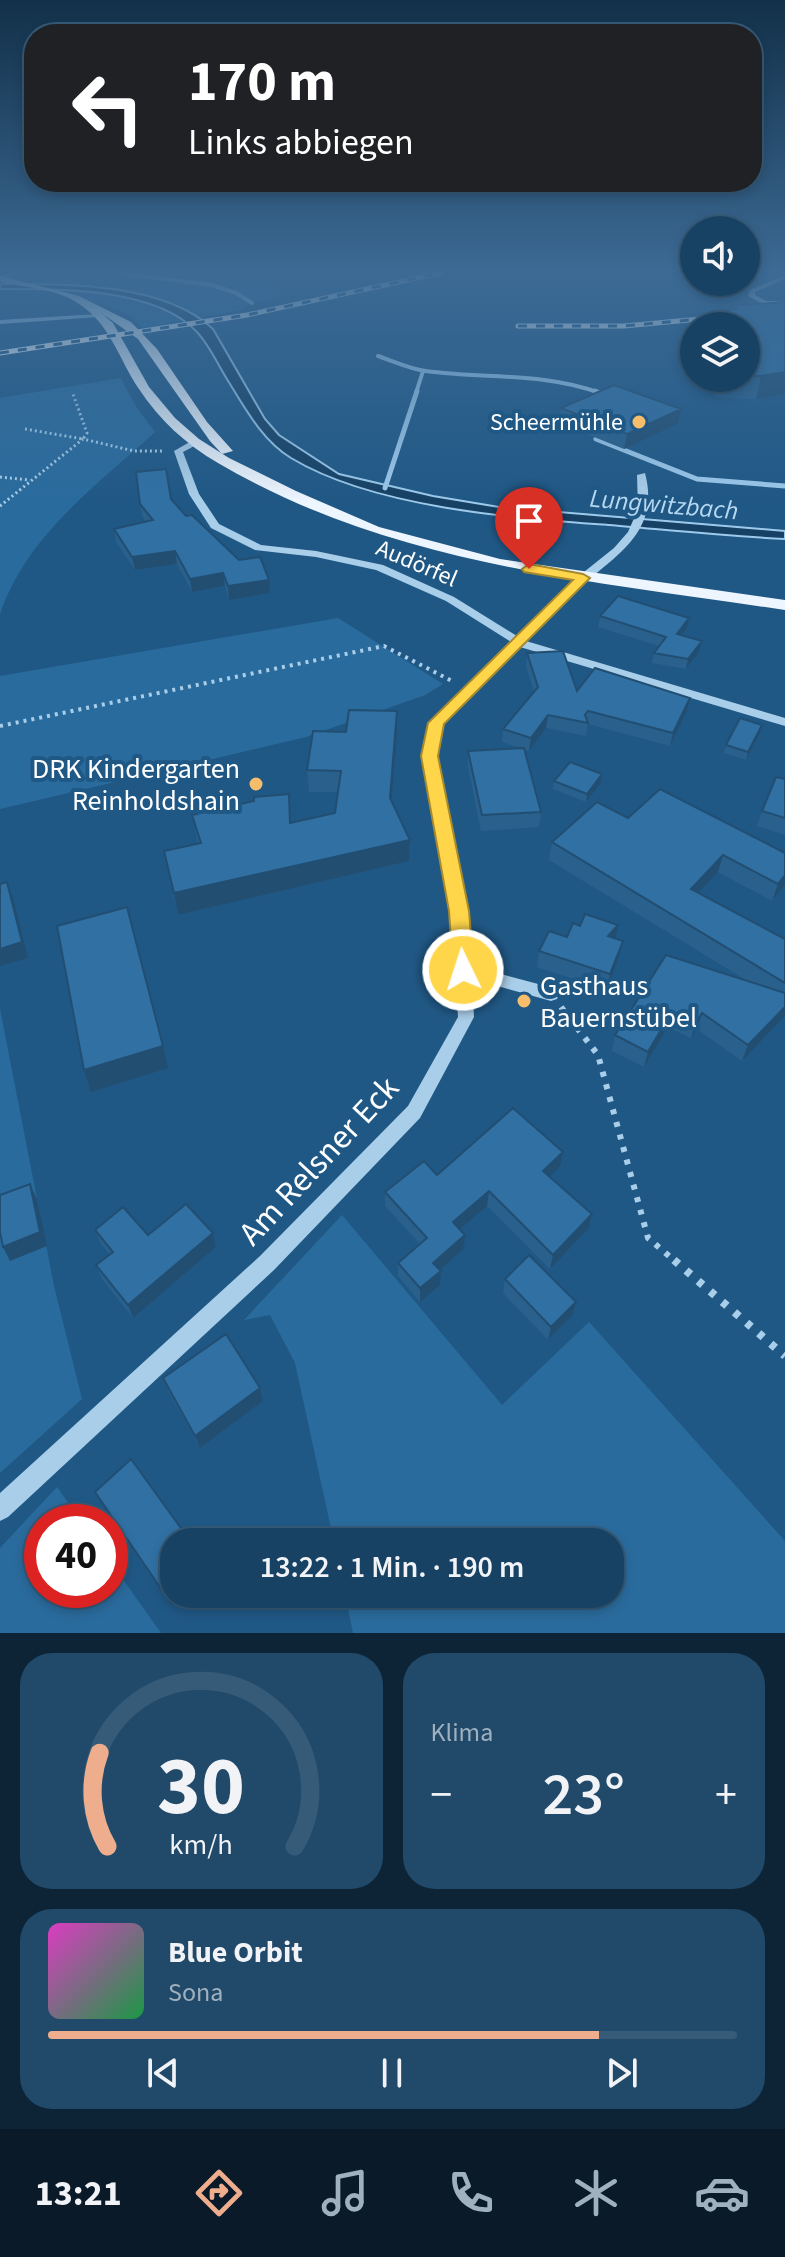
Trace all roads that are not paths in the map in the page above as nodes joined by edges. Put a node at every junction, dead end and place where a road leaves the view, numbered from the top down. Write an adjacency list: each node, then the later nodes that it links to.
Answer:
1 (124, 349): 3 (main road)
2 (150, 349): 5 (main road)
3 (195, 442): 5 (main road); 8 (street, Audörfel)
4 (642, 475): 6 (street, Am Relsner Eck)
5 (261, 479): 6 (main road)
6 (583, 578): 7 (main road); 8 (street, Am Relsner Eck)
7 (785, 605)
8 (520, 643): 9 (street, Audörfel); 10 (street, Am Relsner Eck)
9 (785, 722)
10 (463, 970): 11 (street); 12 (street, Am Relsner Eck)
11 (551, 994)
12 (0, 1509)

